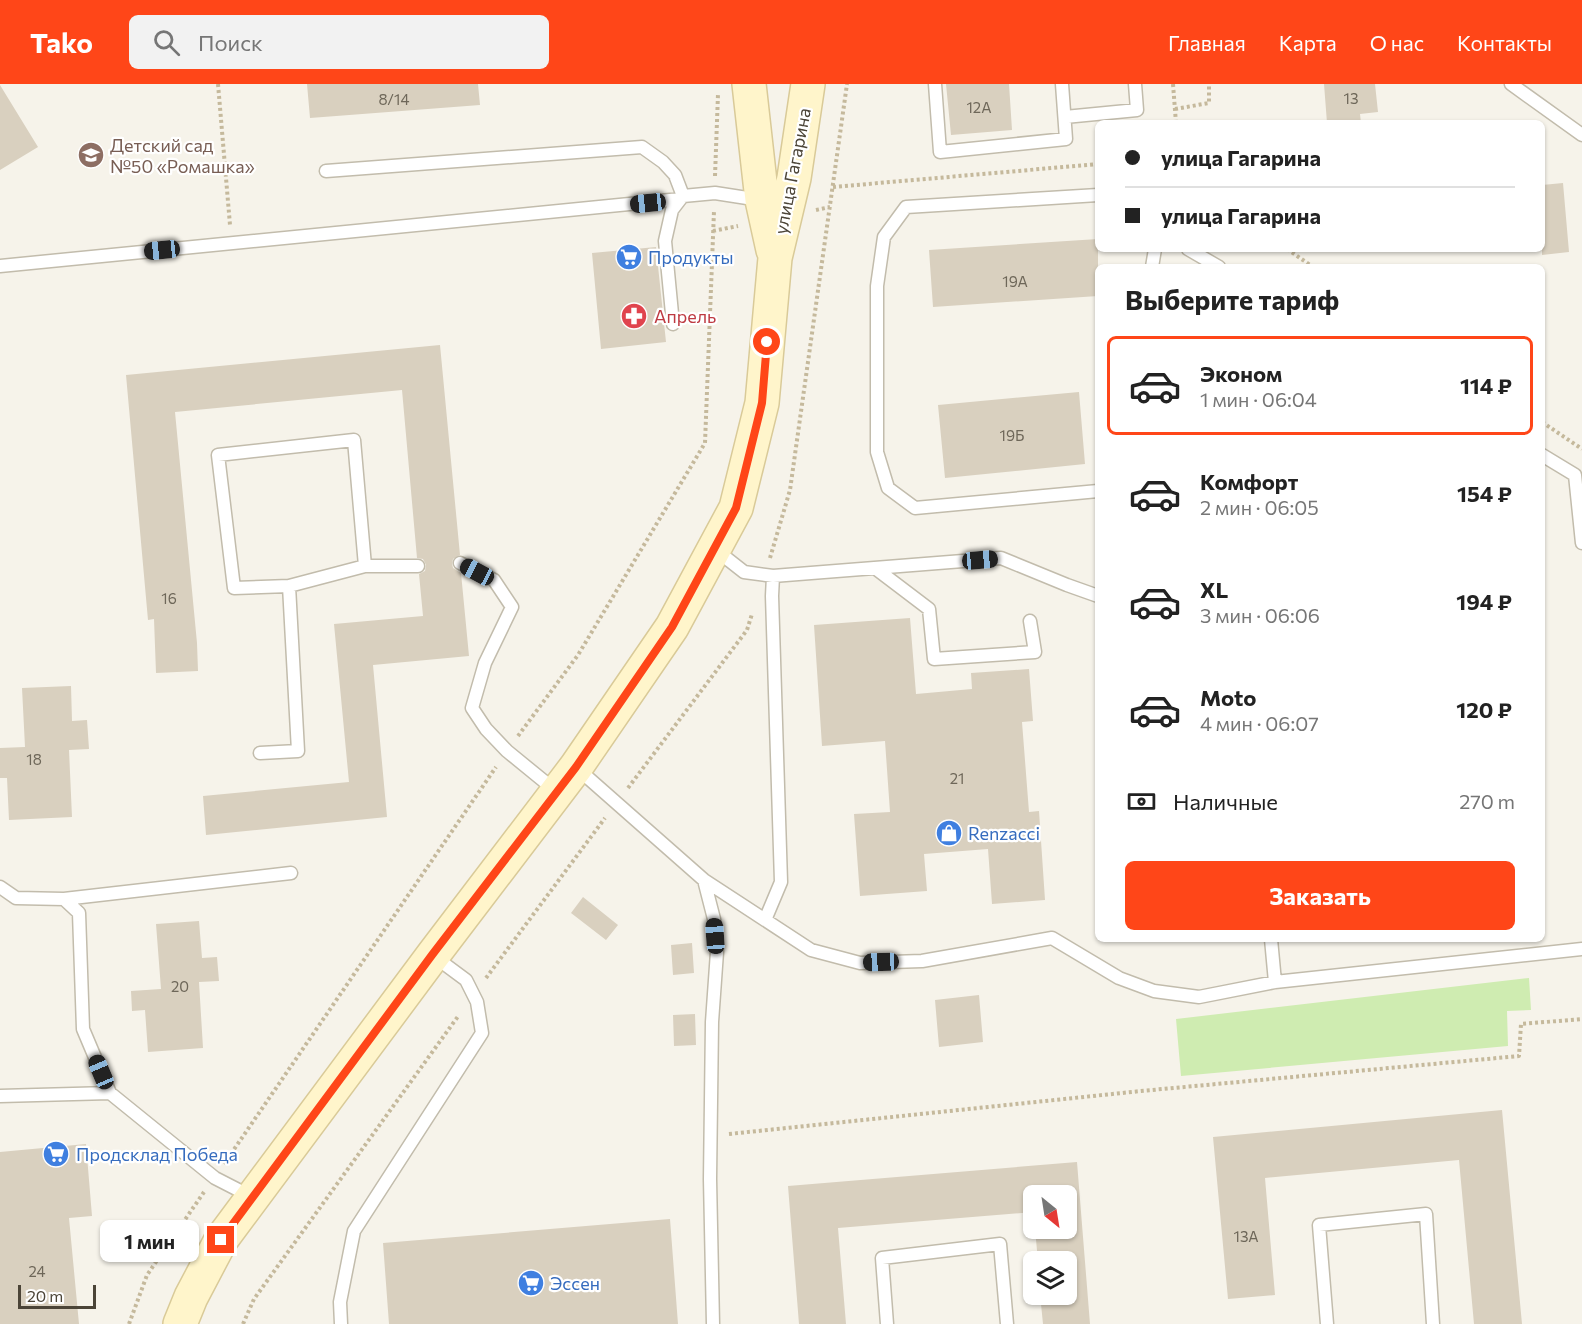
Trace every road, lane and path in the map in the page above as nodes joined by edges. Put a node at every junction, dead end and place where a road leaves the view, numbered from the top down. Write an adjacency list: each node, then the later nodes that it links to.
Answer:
1 (218, 84): 20 (path)
2 (749, 84): 19 (main road, улица Гагарина)
3 (808, 84): 23 (main road, улица Гагарина)
4 (935, 84): 11 (lane)
5 (1062, 84): 11 (lane)
6 (1135, 84): 11 (lane)
7 (1173, 84): 10 (path)
8 (1209, 84): 10 (path)
9 (1511, 84): 13 (lane)
10 (1175, 109): 12 (path)
11 (1065, 117)
12 (1176, 120)
13 (1582, 135)
14 (1095, 164): 16 (path)
15 (326, 171): 18 (lane)
16 (833, 187)
17 (1095, 195): 31 (lane)
18 (682, 198): 19 (lane); 20 (lane); 27 (lane)
19 (762, 201): 23 (main road, улица Гагарина)
20 (232, 244): 26 (lane)
21 (1193, 252): 24 (lane)
22 (1291, 252): 25 (path)
23 (775, 258): 33 (main road, улица Гагарина)
24 (1214, 264)
25 (1309, 264)
26 (0, 266)
27 (673, 324)
28 (1545, 424): 29 (path)
29 (1582, 449)
30 (1545, 457): 32 (lane)
31 (1095, 491)
32 (1582, 543)
33 (715, 550): 38 (lane); 43 (main road, улица Гагарина)
34 (460, 563): 43 (lane)
35 (365, 566): 36 (lane); 39 (lane); 39 (lane)
36 (418, 566)
37 (875, 568): 38 (lane); 40 (lane); 41 (lane)
38 (773, 576): 48 (lane)
39 (289, 586): 42 (lane)
40 (1095, 595)
41 (1030, 621)
42 (260, 753)
43 (567, 779): 45 (lane); 51 (main road, улица Гагарина)
44 (291, 873): 47 (lane)
45 (704, 880): 48 (lane); 56 (lane)
46 (0, 887): 47 (lane)
47 (64, 898): 54 (lane)
48 (765, 920): 52 (lane)
49 (1271, 942): 52 (lane)
50 (1582, 949): 52 (lane)
51 (432, 955): 57 (main road, улица Гагарина); 59 (lane)
52 (1275, 982)
53 (1582, 1019): 56 (path)
54 (110, 1093): 55 (lane); 57 (lane)
55 (0, 1096)
56 (711, 1136): 60 (lane)
57 (253, 1198): 58 (main road, улица Гагарина)
58 (180, 1324)
59 (341, 1324)
60 (713, 1324)
61 (887, 1324): 62 (lane)
62 (1007, 1324)
63 (1327, 1324): 64 (lane)
64 (1432, 1324)

